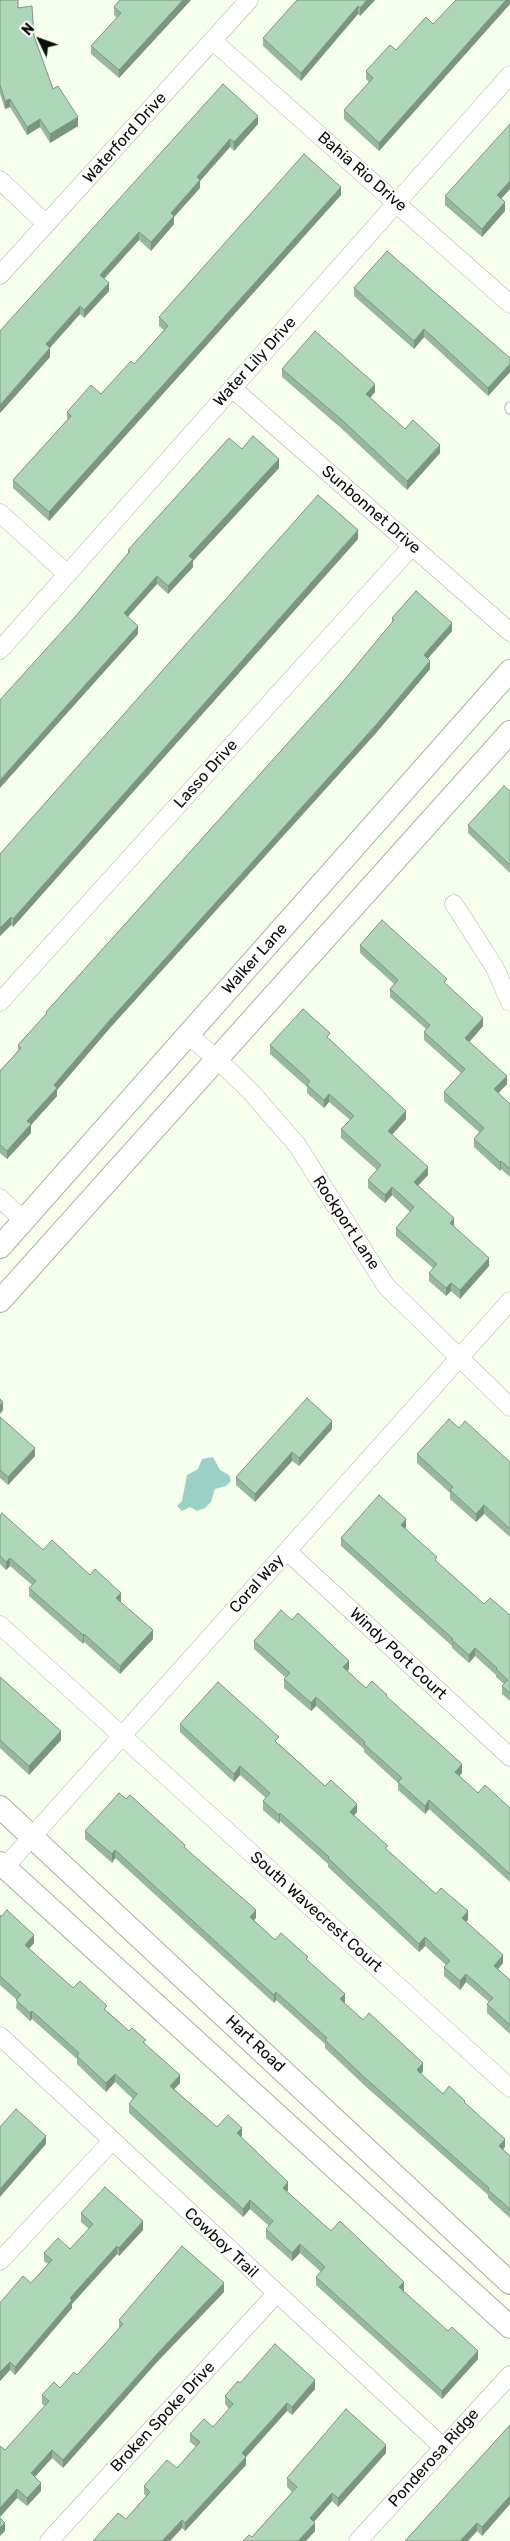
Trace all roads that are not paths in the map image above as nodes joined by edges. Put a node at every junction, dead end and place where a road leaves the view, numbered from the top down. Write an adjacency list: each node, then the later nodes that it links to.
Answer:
1 (249, 0): 2 (street, Waterford Drive)
2 (213, 40): 5 (street, Bahia Rio Drive); 6 (street, Waterford Drive)
3 (510, 75): 5 (street, Water Lily Drive)
4 (0, 180): 6 (street)
5 (397, 202): 8 (street, Bahia Rio Drive); 9 (street, Water Lily Drive)
6 (46, 224): 7 (street, Waterford Drive)
7 (0, 276)
8 (510, 304)
9 (232, 388): 11 (street, Sunbonnet Drive); 12 (street, Water Lily Drive)
10 (0, 513): 12 (street)
11 (412, 546): 13 (street, Sunbonnet Drive); 20 (street, Lasso Drive)
12 (67, 574): 14 (street, Water Lily Drive)
13 (510, 632)
14 (0, 650)
15 (510, 671): 22 (street, Walker Lane)
16 (510, 714): 18 (street)
17 (510, 732): 18 (street)
18 (434, 817): 23 (street)
19 (454, 904): 21 (street)
20 (0, 1002)
21 (510, 1002)
22 (194, 1040): 23 (street, Rockport Lane); 25 (street, Walker Lane)
23 (217, 1059): 27 (street); 29 (street, Rockport Lane)
24 (0, 1198): 25 (street)
25 (24, 1221): 26 (street, Walker Lane)
26 (0, 1247)
27 (0, 1301)
28 (510, 1301): 29 (street, Coral Way)
29 (459, 1358): 30 (street, Rockport Lane); 31 (street, Coral Way)
30 (510, 1407)
31 (287, 1551): 33 (street, Coral Way); 34 (street, Windy Port Court)
32 (0, 1624): 33 (street, South Wavecrest Court)
33 (123, 1735): 36 (street, Coral Way); 39 (street, South Wavecrest Court)
34 (510, 1757)
35 (0, 1807): 36 (street, Hart Road)
36 (33, 1836): 37 (street, Coral Way); 42 (street, Hart Road)
37 (2, 1865): 44 (street)
38 (0, 2036): 40 (street, Cowboy Trail)
39 (510, 2088)
40 (112, 2140): 41 (street); 43 (street, Cowboy Trail)
41 (0, 2261)
42 (510, 2283)
43 (276, 2294): 46 (street, Cowboy Trail); 47 (street, Broken Spoke Drive)
44 (510, 2327)
45 (510, 2375): 46 (street, Ponderosa Ridge)
46 (444, 2448): 48 (street, Ponderosa Ridge)
47 (49, 2541)
48 (358, 2541)

